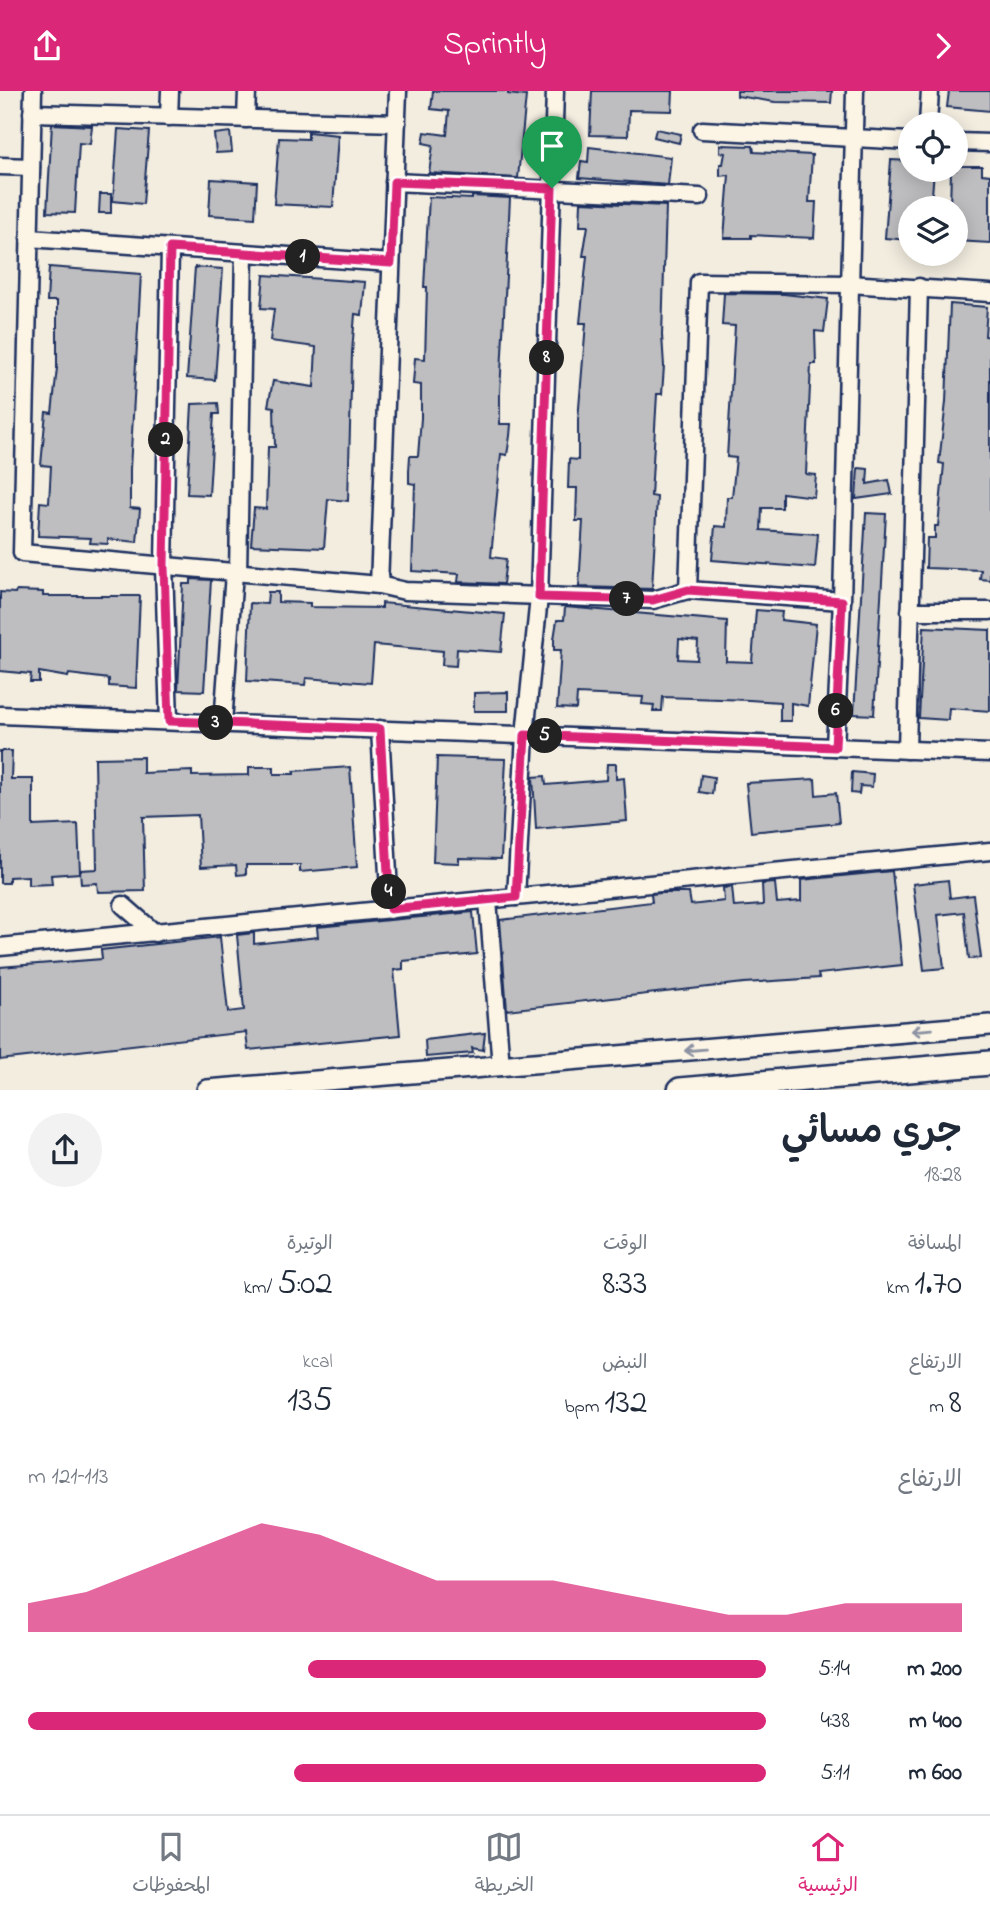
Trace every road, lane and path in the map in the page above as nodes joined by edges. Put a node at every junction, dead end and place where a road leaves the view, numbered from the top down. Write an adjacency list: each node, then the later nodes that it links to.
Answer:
1 (33, 91): 9 (street)
2 (170, 91): 10 (street)
3 (247, 91): 11 (street)
4 (398, 91): 12 (street)
5 (555, 91): 21 (street)
6 (855, 91): 14 (street)
7 (930, 91): 8 (street)
8 (929, 112)
9 (32, 113): 10 (street); 19 (street)
10 (169, 117): 11 (street)
11 (246, 119): 12 (street)
12 (397, 123): 20 (street)
13 (702, 130): 14 (street)
14 (854, 138): 15 (street); 27 (street)
15 (898, 140)
16 (968, 142): 17 (street)
17 (990, 143)
18 (0, 166): 19 (street)
19 (31, 167): 23 (street)
20 (394, 182): 21 (street); 26 (street)
21 (552, 188): 22 (street); 34 (street)
22 (700, 197)
23 (29, 238): 24 (street); 30 (street)
24 (170, 248): 25 (street); 30 (street)
25 (244, 253): 26 (street); 31 (street)
26 (391, 263): 32 (street)
27 (849, 284): 28 (street); 33 (street); 35 (street)
28 (919, 287): 29 (street); 36 (street)
29 (990, 293)
30 (164, 566): 31 (street); 39 (street)
31 (236, 573): 32 (street); 40 (street)
32 (379, 585): 34 (street)
33 (688, 590): 34 (street); 35 (street)
34 (539, 597): 42 (street)
35 (842, 601): 43 (street)
36 (910, 611): 37 (street); 44 (street)
37 (990, 611)
38 (0, 715): 39 (street)
39 (169, 721): 40 (street)
40 (223, 723): 41 (street)
41 (380, 729): 42 (street); 50 (street)
42 (525, 735): 43 (street); 47 (street)
43 (835, 747): 44 (street)
44 (910, 747): 45 (street)
45 (990, 753)
46 (990, 851): 47 (street)
47 (516, 897): 48 (street)
48 (488, 900): 50 (street); 55 (street)
49 (122, 905): 51 (street)
50 (390, 909): 51 (street)
51 (155, 933): 52 (street)
52 (0, 947)
53 (990, 1024): 55 (main road, one-way to 55)
54 (990, 1060): 57 (highway)
55 (501, 1067): 56 (main road)
56 (207, 1090)
57 (680, 1090)

